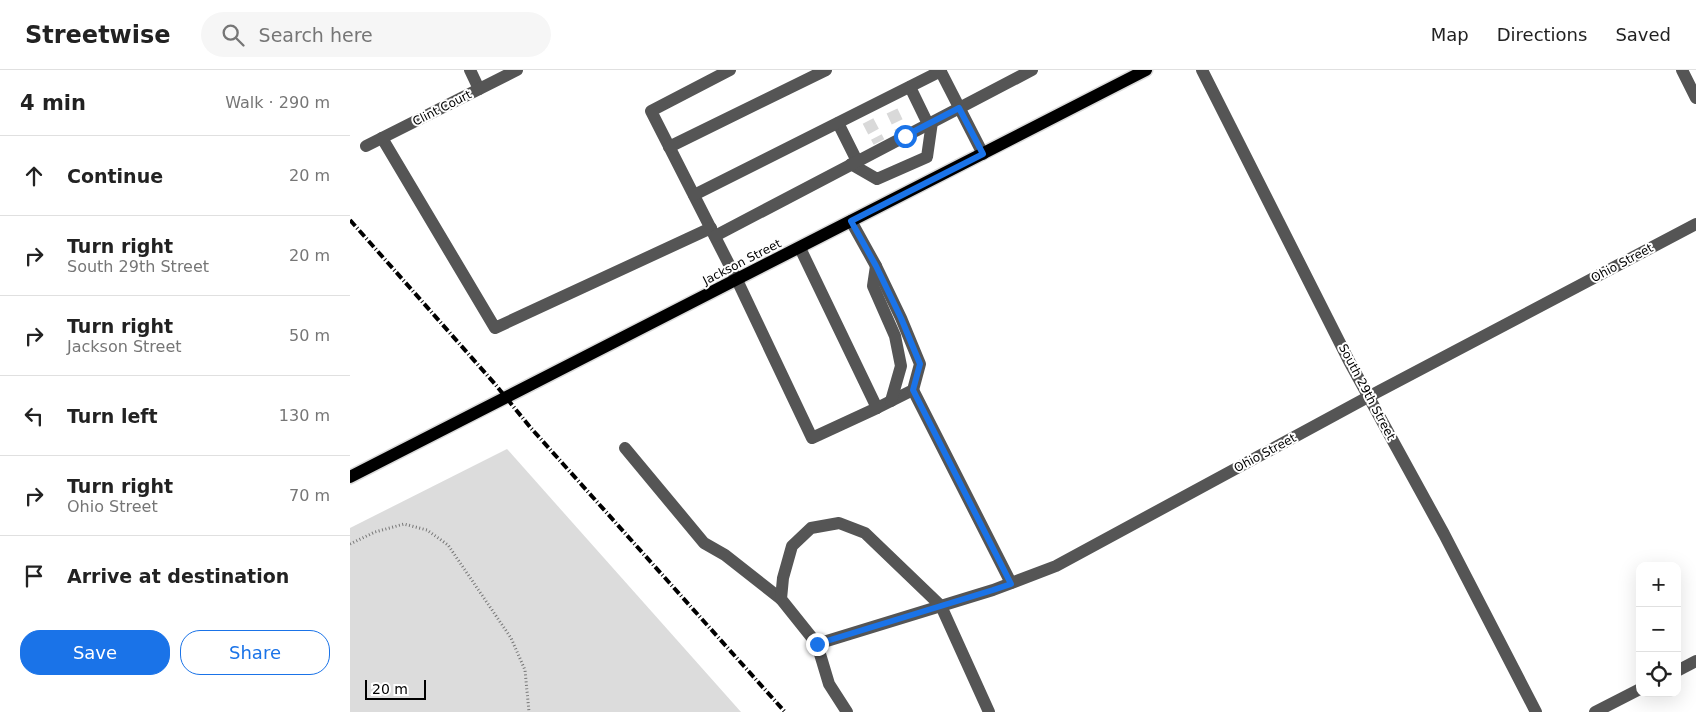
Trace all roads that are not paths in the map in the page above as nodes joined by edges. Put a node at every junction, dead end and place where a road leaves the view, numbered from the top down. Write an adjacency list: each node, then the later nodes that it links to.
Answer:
1 (470, 70): 11 (street)
2 (517, 70): 11 (street, Clint Court)
3 (730, 70): 18 (street)
4 (826, 70): 18 (street)
5 (1032, 70): 13 (street)
6 (1146, 70): 19 (main road, Jackson Street)
7 (1202, 70): 29 (street, South 29th Street)
8 (1682, 70): 12 (street)
9 (940, 71): 10 (street); 13 (street)
10 (910, 87): 14 (street); 15 (street)
11 (479, 89): 16 (street, Clint Court)
12 (1696, 98)
13 (959, 108): 15 (street); 19 (street)
14 (838, 123): 20 (street); 21 (street)
15 (930, 123): 20 (street); 20 (street)
16 (382, 138): 17 (street, Clint Court); 24 (street)
17 (366, 146)
18 (669, 147): 21 (street)
19 (983, 154): 22 (main road, Jackson Street)
20 (854, 163): 24 (street)
21 (694, 195): 24 (street)
22 (851, 221): 25 (main road, Jackson Street); 26 (street)
23 (1696, 224): 29 (street, Ohio Street)
24 (713, 232): 27 (street)
25 (800, 248): 27 (main road, Jackson Street); 31 (street)
26 (876, 266): 28 (street); 30 (street)
27 (737, 280): 31 (street); 33 (main road, Jackson Street)
28 (913, 390): 30 (street); 34 (street)
29 (1368, 397): 34 (street, Ohio Street); 43 (street, South 29th Street)
30 (891, 401): 31 (street)
31 (877, 408)
32 (625, 448): 35 (street)
33 (350, 477)
34 (1011, 584): 36 (street, Ohio Street)
35 (781, 599): 36 (street); 37 (street)
36 (941, 606): 37 (street, Ohio Street); 42 (street)
37 (817, 644): 41 (street)
38 (1696, 661): 39 (street)
39 (1681, 669)
40 (1636, 692): 44 (street)
41 (847, 712)
42 (990, 712)
43 (1536, 712)
44 (1595, 712)

